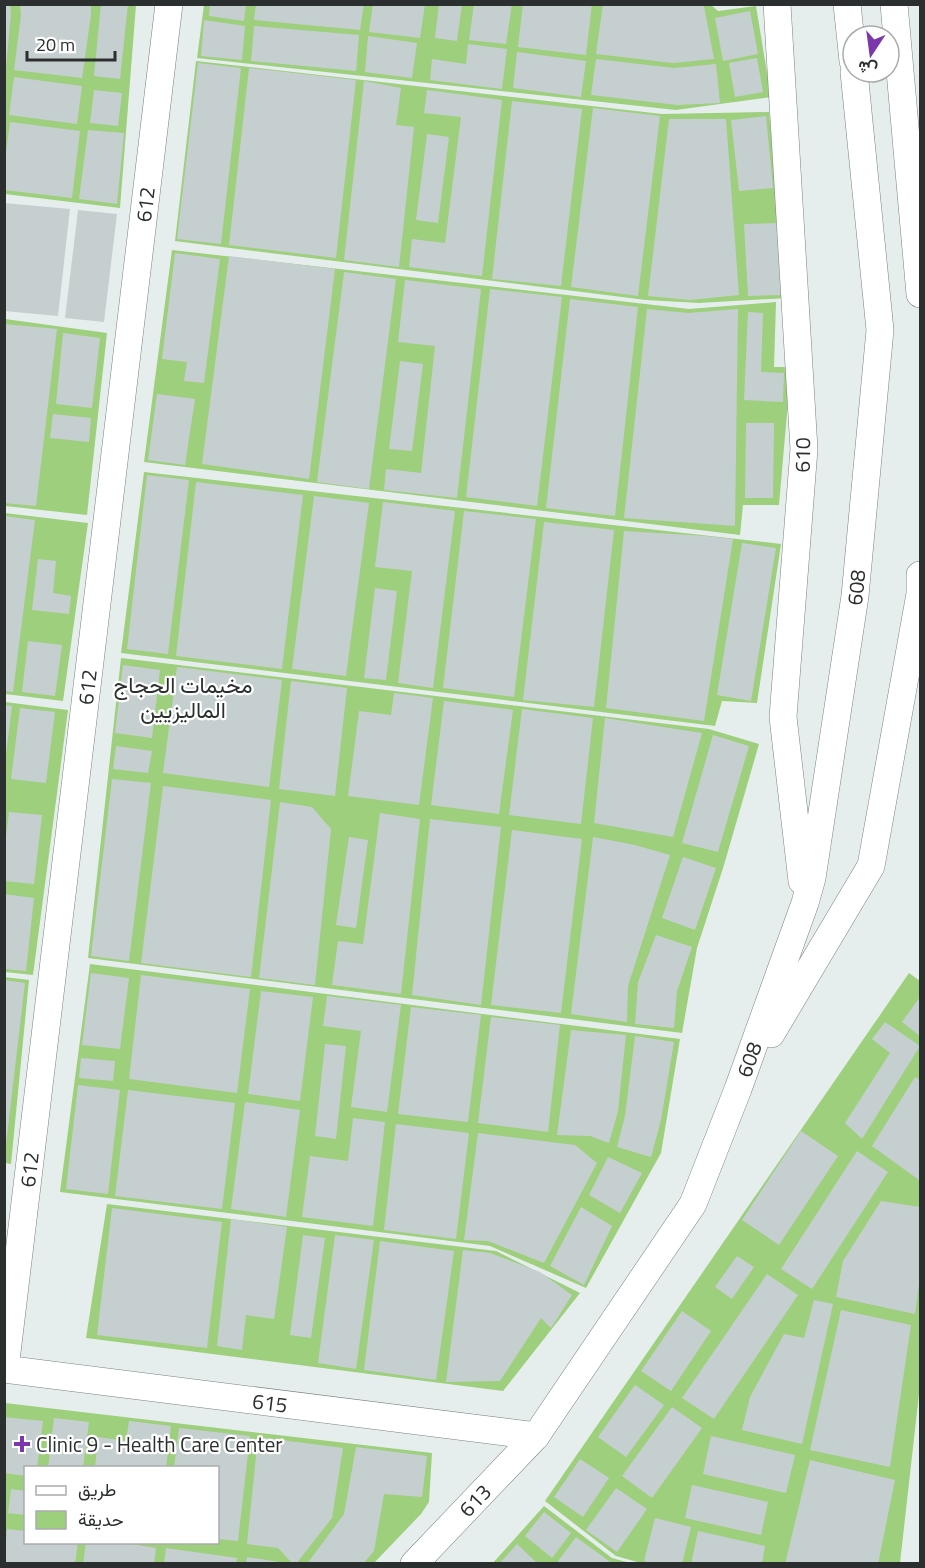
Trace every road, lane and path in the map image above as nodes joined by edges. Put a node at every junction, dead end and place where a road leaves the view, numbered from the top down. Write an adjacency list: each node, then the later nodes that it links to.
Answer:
1 (169, 4): 11 (street, 612)
2 (777, 4): 9 (street, 610)
3 (847, 4): 5 (street)
4 (894, 4): 7 (street)
5 (849, 24)
6 (855, 84): 9 (street, 608)
7 (921, 294)
8 (921, 575): 10 (street, 608)
9 (805, 903): 10 (street, 608)
10 (738, 1089): 12 (street, 608)
11 (5, 1369): 12 (street, 615)
12 (536, 1436): 13 (street, 613)
13 (414, 1563)

